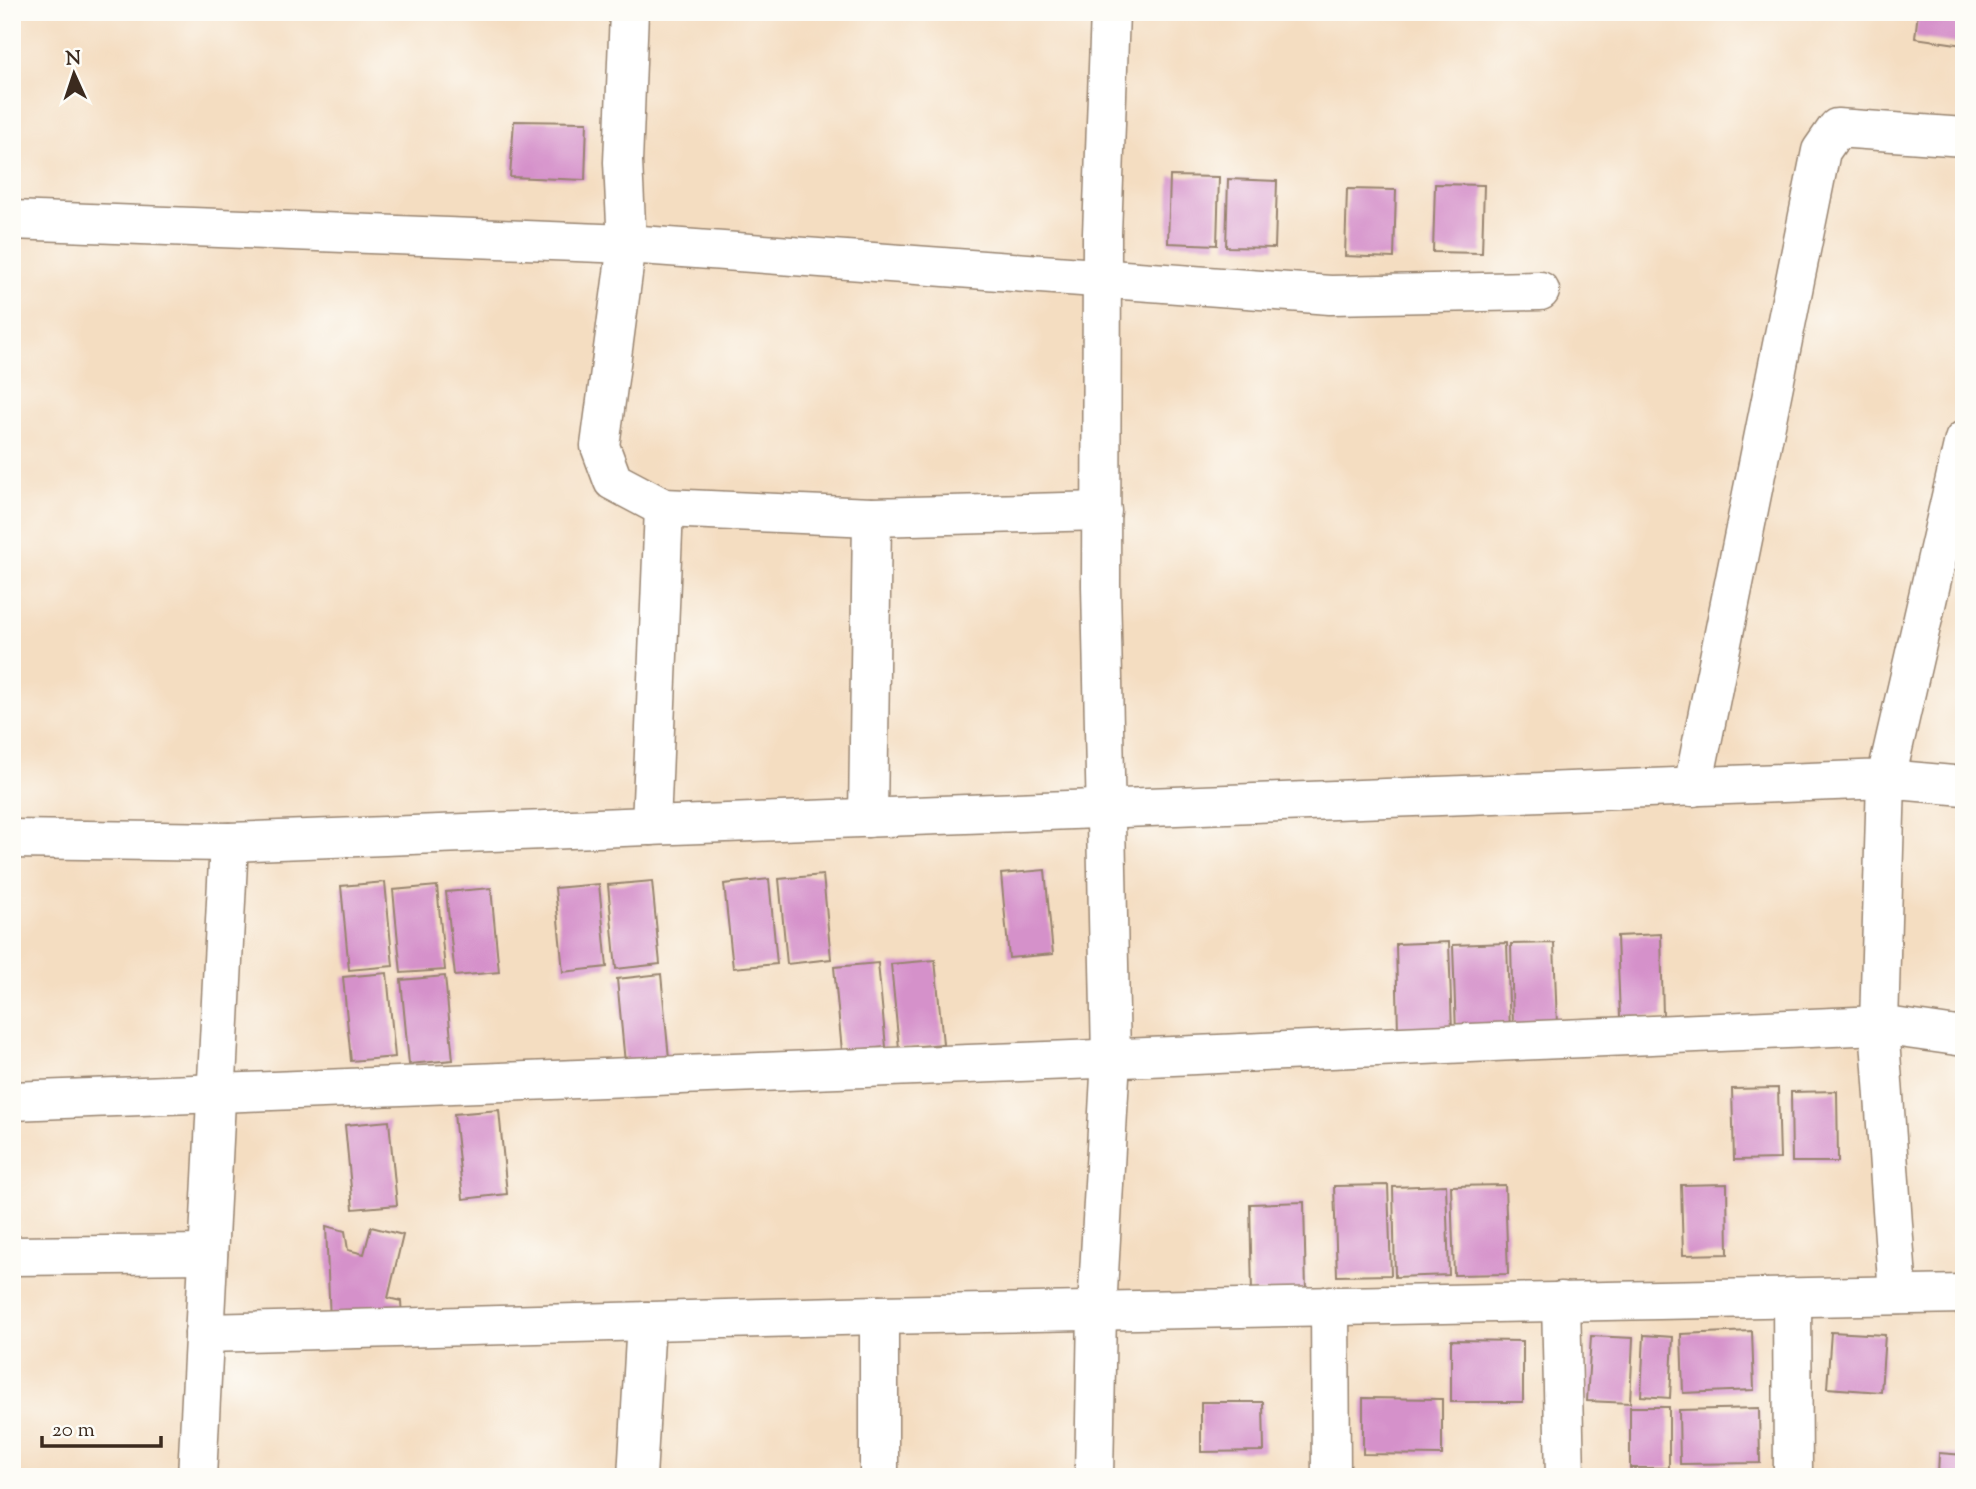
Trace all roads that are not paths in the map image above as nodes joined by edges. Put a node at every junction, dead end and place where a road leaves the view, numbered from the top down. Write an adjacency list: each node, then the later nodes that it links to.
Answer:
1 (629, 12): 5 (street)
2 (1110, 12): 6 (street)
3 (1964, 137): 15 (street)
4 (12, 220): 5 (street)
5 (627, 244): 6 (street); 9 (street)
6 (1102, 278): 7 (street); 10 (street)
7 (1540, 292)
8 (1964, 440): 12 (street)
9 (663, 508): 11 (street); 18 (street)
10 (1102, 511): 11 (street); 16 (street)
11 (872, 517): 17 (street)
12 (1949, 574): 13 (street)
13 (1886, 779): 14 (street); 15 (street); 21 (street)
14 (1964, 786)
15 (1693, 787): 16 (street)
16 (1104, 809): 17 (street); 23 (street)
17 (868, 818): 18 (street)
18 (651, 826): 20 (street)
19 (12, 839): 20 (street)
20 (229, 842): 24 (street)
21 (1879, 1025): 22 (street); 23 (street); 29 (street)
22 (1964, 1037)
23 (1111, 1058): 24 (street); 33 (street)
24 (216, 1093): 25 (street); 26 (street)
25 (12, 1101)
26 (208, 1254): 27 (street); 36 (street)
27 (12, 1256)
28 (1964, 1294): 29 (street)
29 (1898, 1296): 30 (street)
30 (1792, 1297): 31 (street); 43 (street)
31 (1561, 1301): 32 (street); 42 (street)
32 (1330, 1305): 33 (street); 41 (street)
33 (1097, 1310): 34 (street); 40 (street)
34 (880, 1315): 35 (street); 39 (street)
35 (646, 1321): 36 (street); 38 (street)
36 (204, 1333): 37 (street)
37 (197, 1477)
38 (637, 1477)
39 (879, 1477)
40 (1094, 1477)
41 (1331, 1477)
42 (1565, 1477)
43 (1793, 1477)

